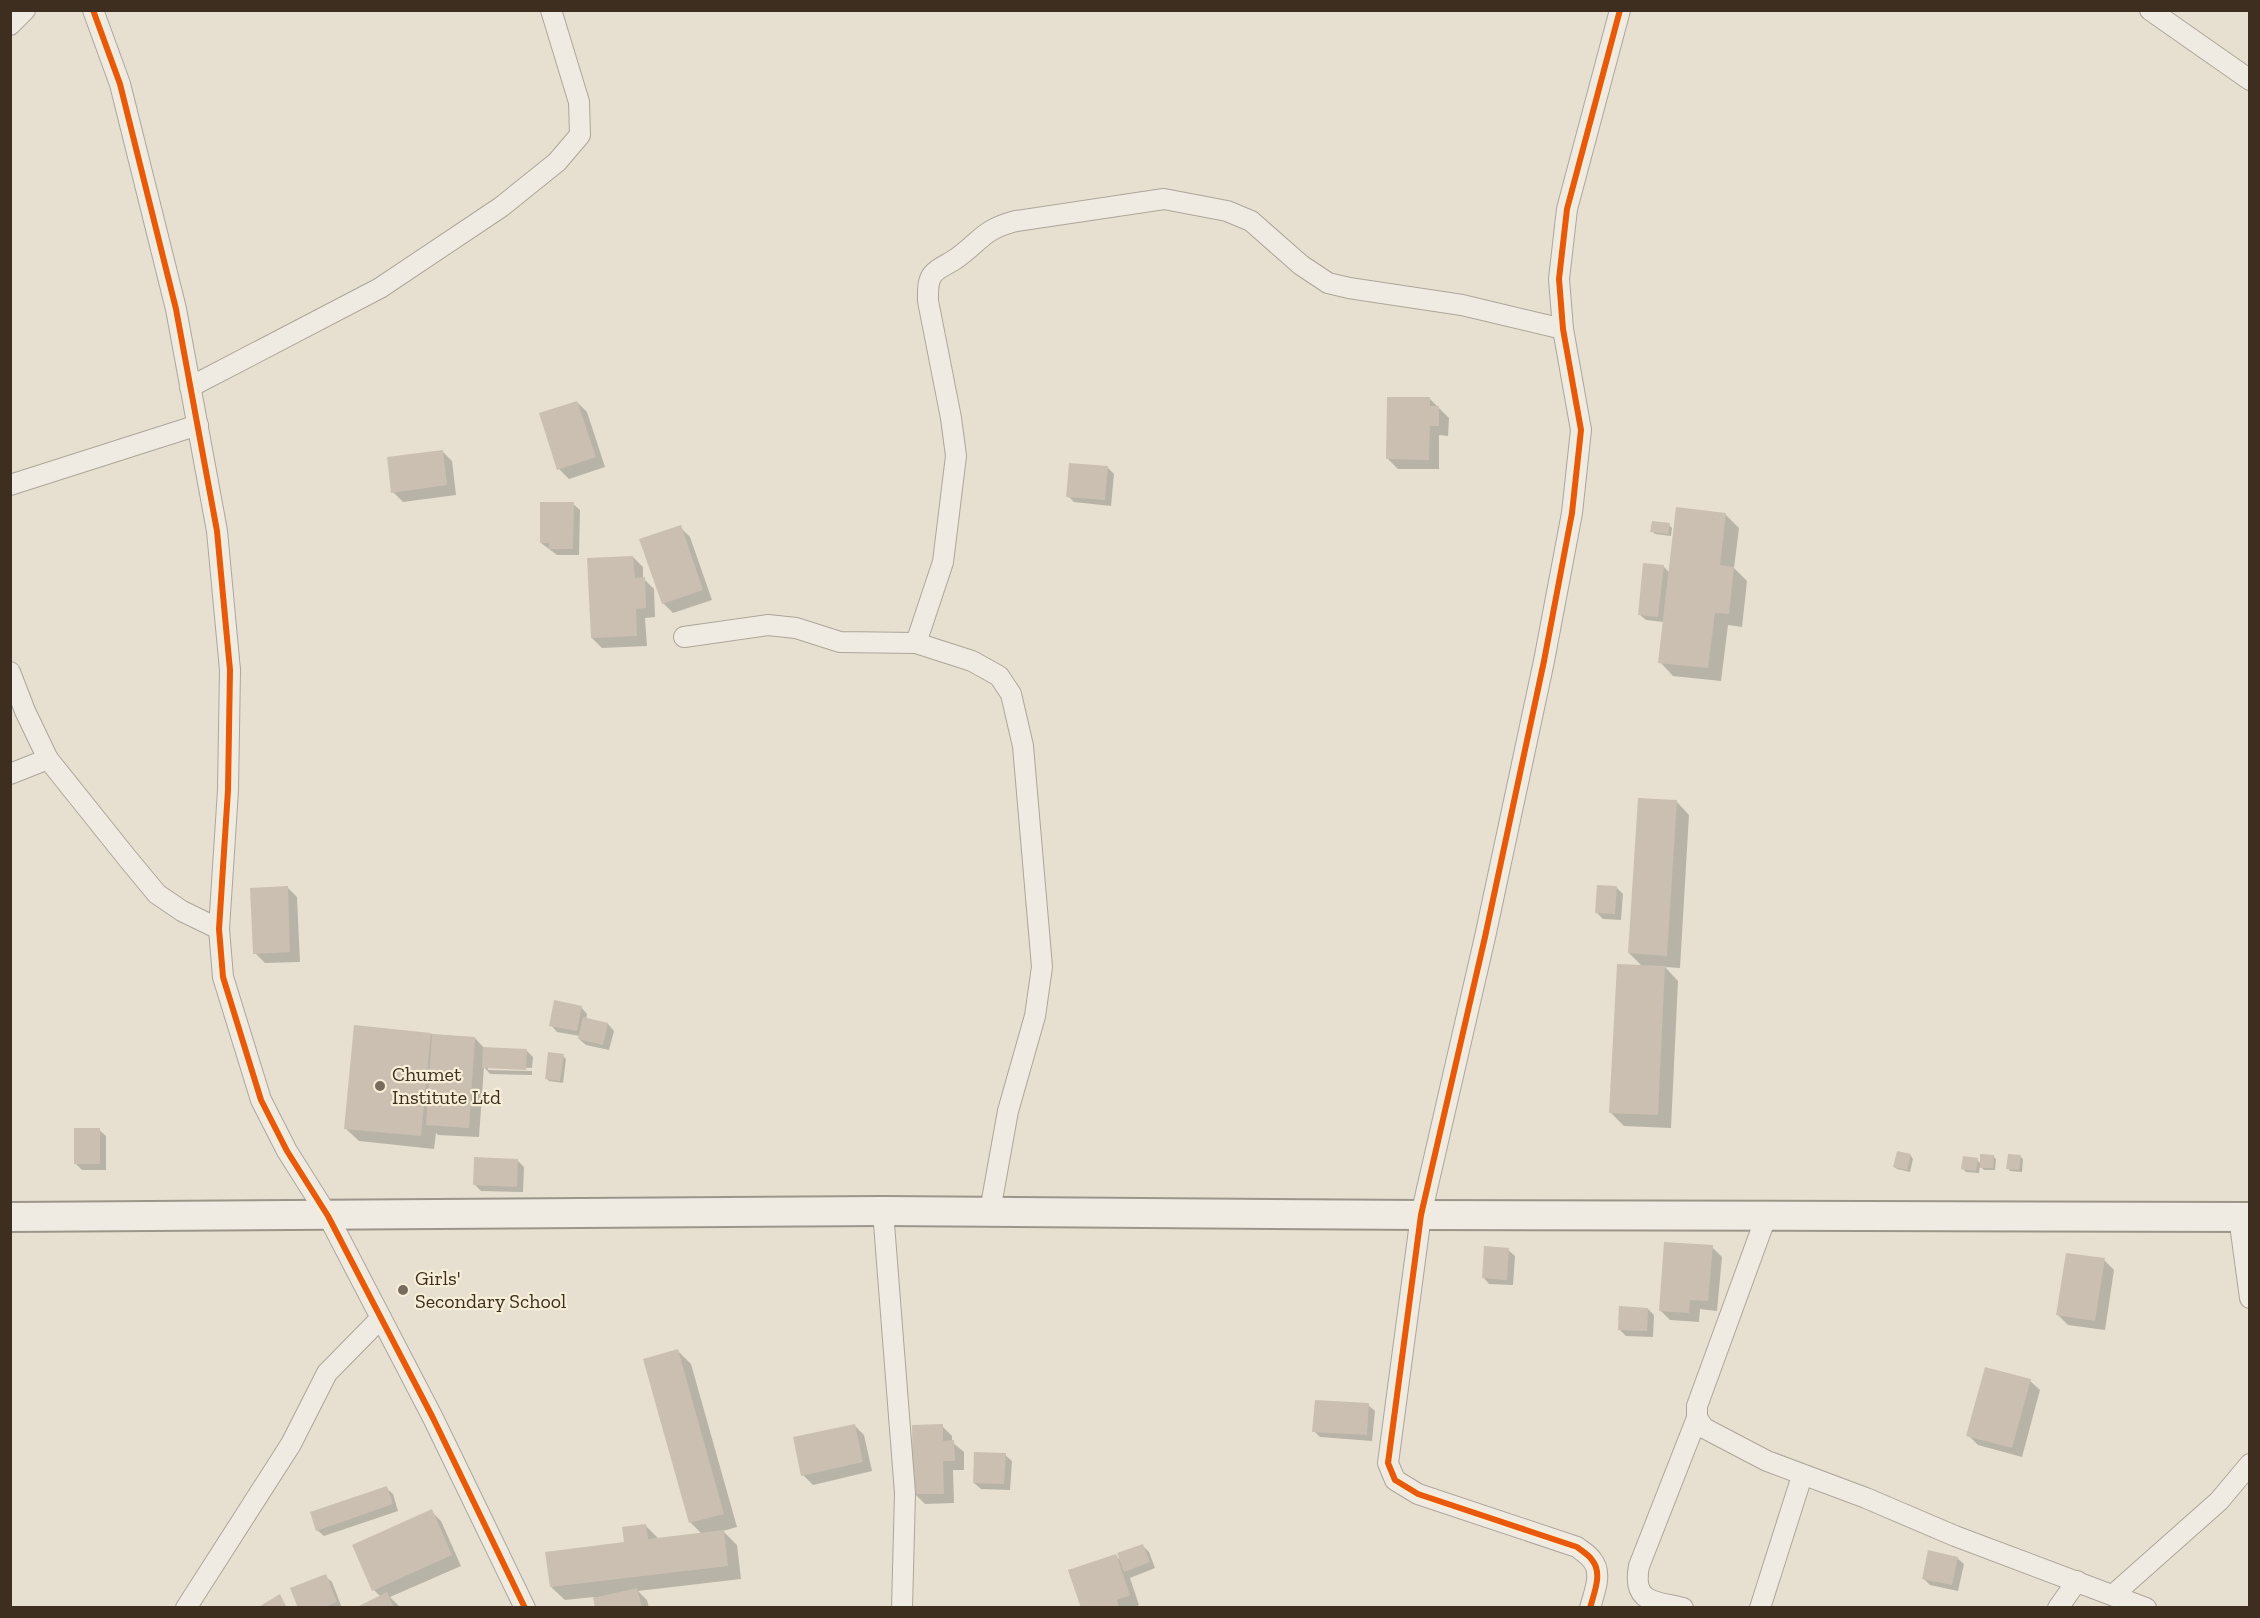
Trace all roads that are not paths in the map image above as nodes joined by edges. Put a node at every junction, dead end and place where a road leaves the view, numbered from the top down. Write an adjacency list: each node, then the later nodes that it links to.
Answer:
1 (25, 10): 6 (street)
2 (93, 10): 9 (street)
3 (551, 10): 9 (street)
4 (1620, 10): 8 (street)
5 (2150, 10): 7 (street)
6 (10, 25)
7 (2250, 80)
8 (1563, 329): 13 (street); 20 (street)
9 (190, 387): 10 (street)
10 (198, 425): 11 (street); 17 (street)
11 (10, 484)
12 (684, 637): 13 (street)
13 (916, 643): 19 (street)
14 (10, 672): 15 (street)
15 (48, 759): 16 (street); 17 (street)
16 (10, 774)
17 (219, 929): 21 (street)
18 (883, 1211): 19 (main road); 21 (main road); 34 (street)
19 (990, 1211): 20 (main road)
20 (1420, 1215): 23 (main road); 35 (street)
21 (328, 1216): 22 (main road); 26 (street)
22 (10, 1217)
23 (1766, 1217): 24 (main road); 27 (street)
24 (2244, 1217): 25 (street)
25 (2250, 1298)
26 (381, 1318): 32 (street); 33 (street)
27 (1697, 1418): 29 (street); 36 (street)
28 (2250, 1464): 31 (street)
29 (1802, 1476): 30 (street); 37 (street)
30 (2077, 1581): 31 (street); 38 (street)
31 (2113, 1595): 39 (street)
32 (186, 1608)
33 (525, 1608)
34 (902, 1608)
35 (1590, 1608)
36 (1683, 1608)
37 (1760, 1608)
38 (2058, 1608)
39 (2146, 1608)

